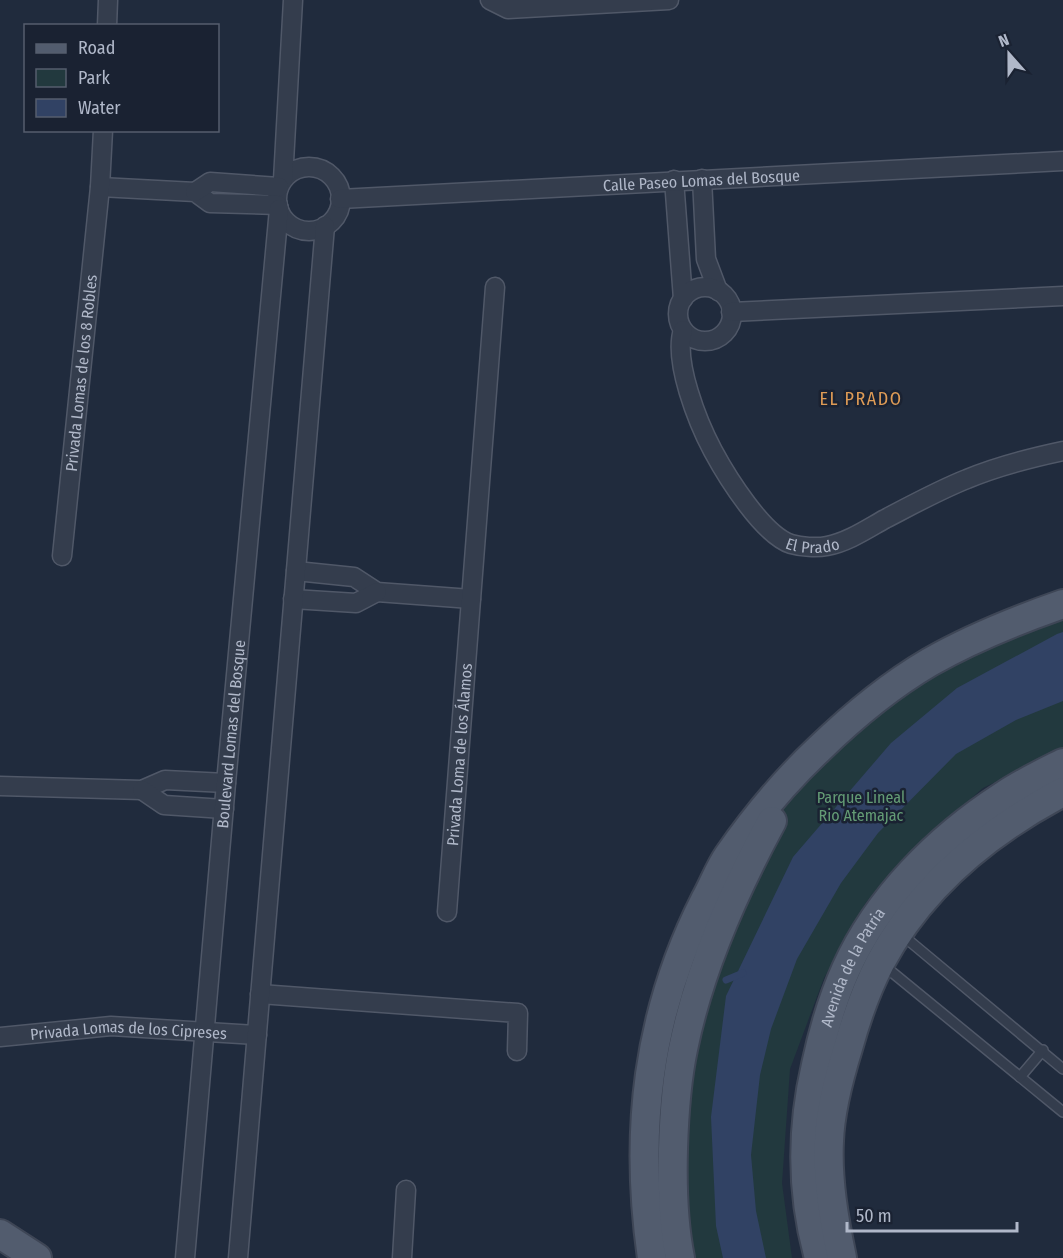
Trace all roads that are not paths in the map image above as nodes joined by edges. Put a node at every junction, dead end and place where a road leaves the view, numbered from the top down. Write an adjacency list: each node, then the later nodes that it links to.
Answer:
1 (108, 0): 5 (street)
2 (293, 0): 11 (street, Boulevard Lomas del Bosque)
3 (490, 0): 4 (street)
4 (669, 0)
5 (107, 24)
6 (103, 132): 10 (street, Privada Lomas de los 8 Robles)
7 (1063, 161): 8 (street, Calle Paseo Lomas del Bosque)
8 (702, 179): 9 (street, Calle Paseo Lomas del Bosque); 15 (street)
9 (674, 180): 12 (street, Calle Paseo Lomas del Bosque); 17 (street)
10 (100, 187): 11 (street); 21 (street, Privada Lomas de los 8 Robles)
11 (280, 195): 12 (street); 13 (street); 29 (street, Boulevard Lomas del Bosque)
12 (340, 199): 13 (street)
13 (325, 226): 22 (street)
14 (495, 287): 25 (street, Privada Loma de los Álamos)
15 (717, 291): 17 (street); 18 (street)
16 (1063, 296): 18 (street)
17 (682, 299): 19 (street)
18 (731, 312): 19 (street)
19 (683, 330): 20 (street, El Prado)
20 (1063, 451)
21 (62, 556)
22 (296, 571): 23 (street); 24 (street)
23 (377, 592): 24 (street); 25 (street)
24 (293, 599): 37 (street)
25 (471, 599): 34 (street, Privada Loma de los Álamos)
26 (1063, 604): 27 (main road)
27 (806, 762): 52 (main road); 53 (main road)
28 (1063, 763): 54 (main road, Avenida de la Patria)
29 (226, 783): 31 (street); 33 (street, Boulevard Lomas del Bosque)
30 (0, 786): 31 (street)
31 (142, 790): 33 (street)
32 (1063, 792): 35 (main road, Avenida de la Patria)
33 (224, 809): 38 (street, Boulevard Lomas del Bosque)
34 (447, 912)
35 (900, 932): 36 (main road, Avenida de la Patria); 41 (lane)
36 (880, 962): 44 (lane); 55 (main road, Avenida de la Patria)
37 (260, 994): 39 (street); 42 (street)
38 (206, 1032): 39 (street, Privada Lomas de los Cipreses); 40 (street, Privada Lomas de los Cipreses); 49 (street, Boulevard Lomas del Bosque)
39 (257, 1035): 50 (street)
40 (0, 1037)
41 (1042, 1050): 43 (lane); 44 (lane)
42 (517, 1051)
43 (1063, 1069)
44 (1020, 1077): 45 (lane)
45 (1063, 1112)
46 (406, 1190): 51 (street)
47 (0, 1234): 48 (main road)
48 (37, 1258)
49 (185, 1258)
50 (238, 1258)
51 (402, 1258)
52 (652, 1258)
53 (680, 1258)
54 (819, 1258)
55 (842, 1258)

